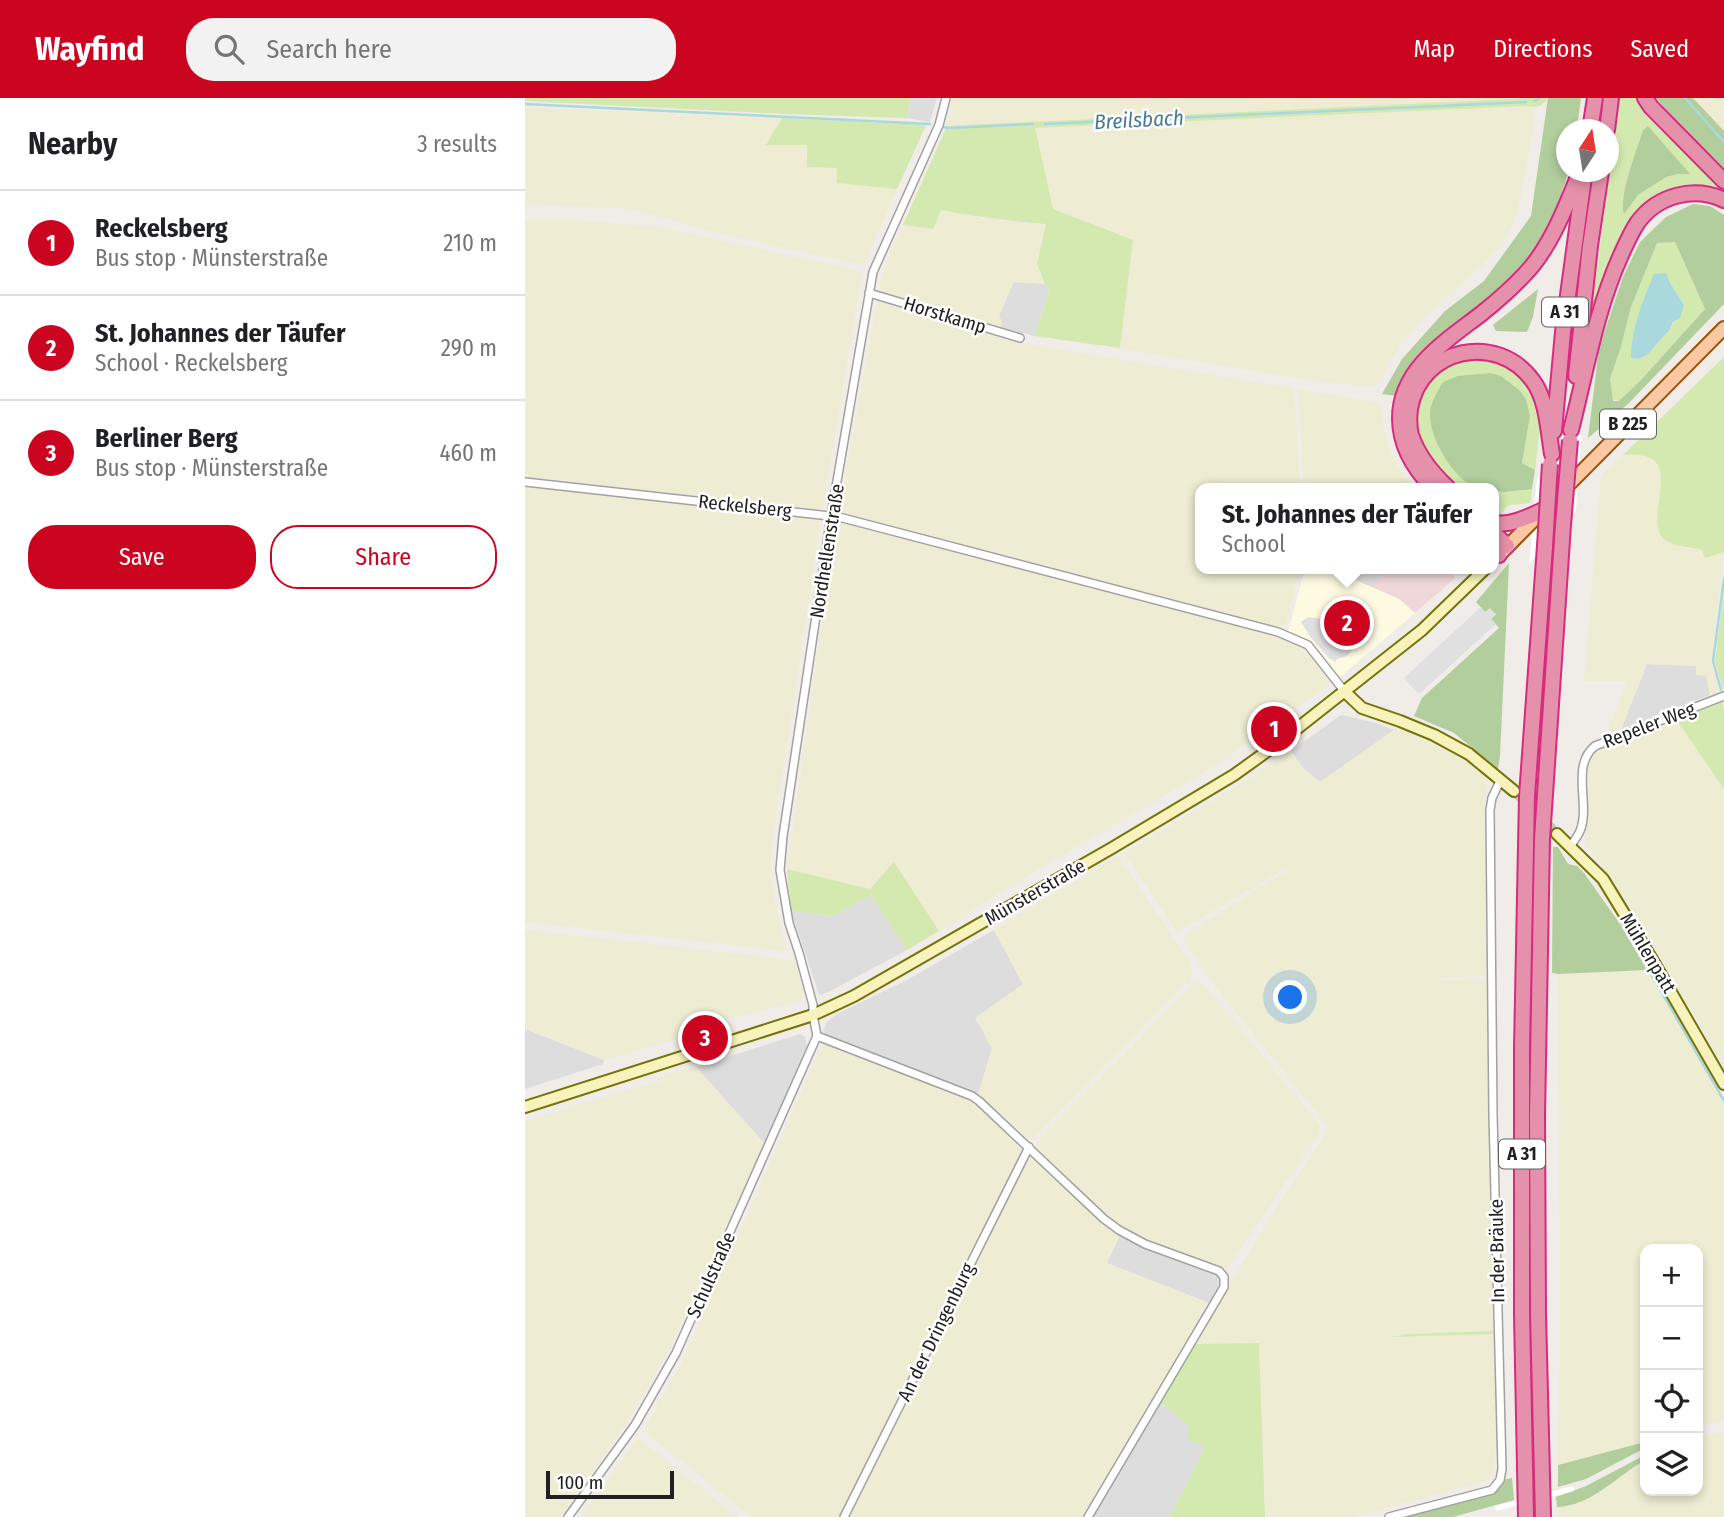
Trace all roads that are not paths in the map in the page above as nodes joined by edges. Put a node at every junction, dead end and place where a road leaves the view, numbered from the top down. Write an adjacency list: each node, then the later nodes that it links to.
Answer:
1 (946, 98): 12 (street, Nordhellenstraße)
2 (1595, 98): 5 (highway)
3 (1611, 98): 6 (highway)
4 (1645, 98): 7 (highway)
5 (1592, 119)
6 (1608, 119)
7 (1724, 181)
8 (1578, 182): 18 (highway)
9 (1581, 182): 16 (highway, A 31)
10 (1600, 182): 15 (highway, A 31)
11 (1724, 200): 15 (highway)
12 (869, 293): 14 (street, Horstkamp); 21 (street, Nordhellenstraße)
13 (1724, 328): 20 (main road, B 225)
14 (1020, 338)
15 (1570, 435): 41 (highway, A 31, bridge)
16 (1551, 459): 19 (highway); 40 (highway, A 31, bridge)
17 (525, 482): 21 (street, Reckelsberg)
18 (1429, 483)
19 (1442, 483)
20 (1543, 510): 22 (highway); 23 (main road, B 225)
21 (831, 516): 25 (street, Reckelsberg); 31 (street, Nordhellenstraße)
22 (1499, 524)
23 (1499, 552)
24 (1480, 574): 25 (main road, Münsterstraße)
25 (1345, 692): 27 (main road); 31 (main road, Münsterstraße)
26 (1724, 696): 30 (street, Repeler Weg)
27 (1501, 779): 28 (main road); 39 (street, In der Bräuke)
28 (1514, 792)
29 (1557, 834): 30 (main road, Mühlenpatt)
30 (1570, 845): 33 (main road, Mühlenpatt)
31 (813, 1015): 32 (street); 34 (main road, Münsterstraße)
32 (817, 1036): 35 (street); 36 (street, Schulstraße)
33 (1724, 1084)
34 (525, 1107)
35 (1028, 1147): 37 (street, An der Dringenburg); 38 (street)
36 (568, 1517)
37 (844, 1517)
38 (1088, 1517)
39 (1389, 1517)
40 (1526, 1517)
41 (1543, 1517)

